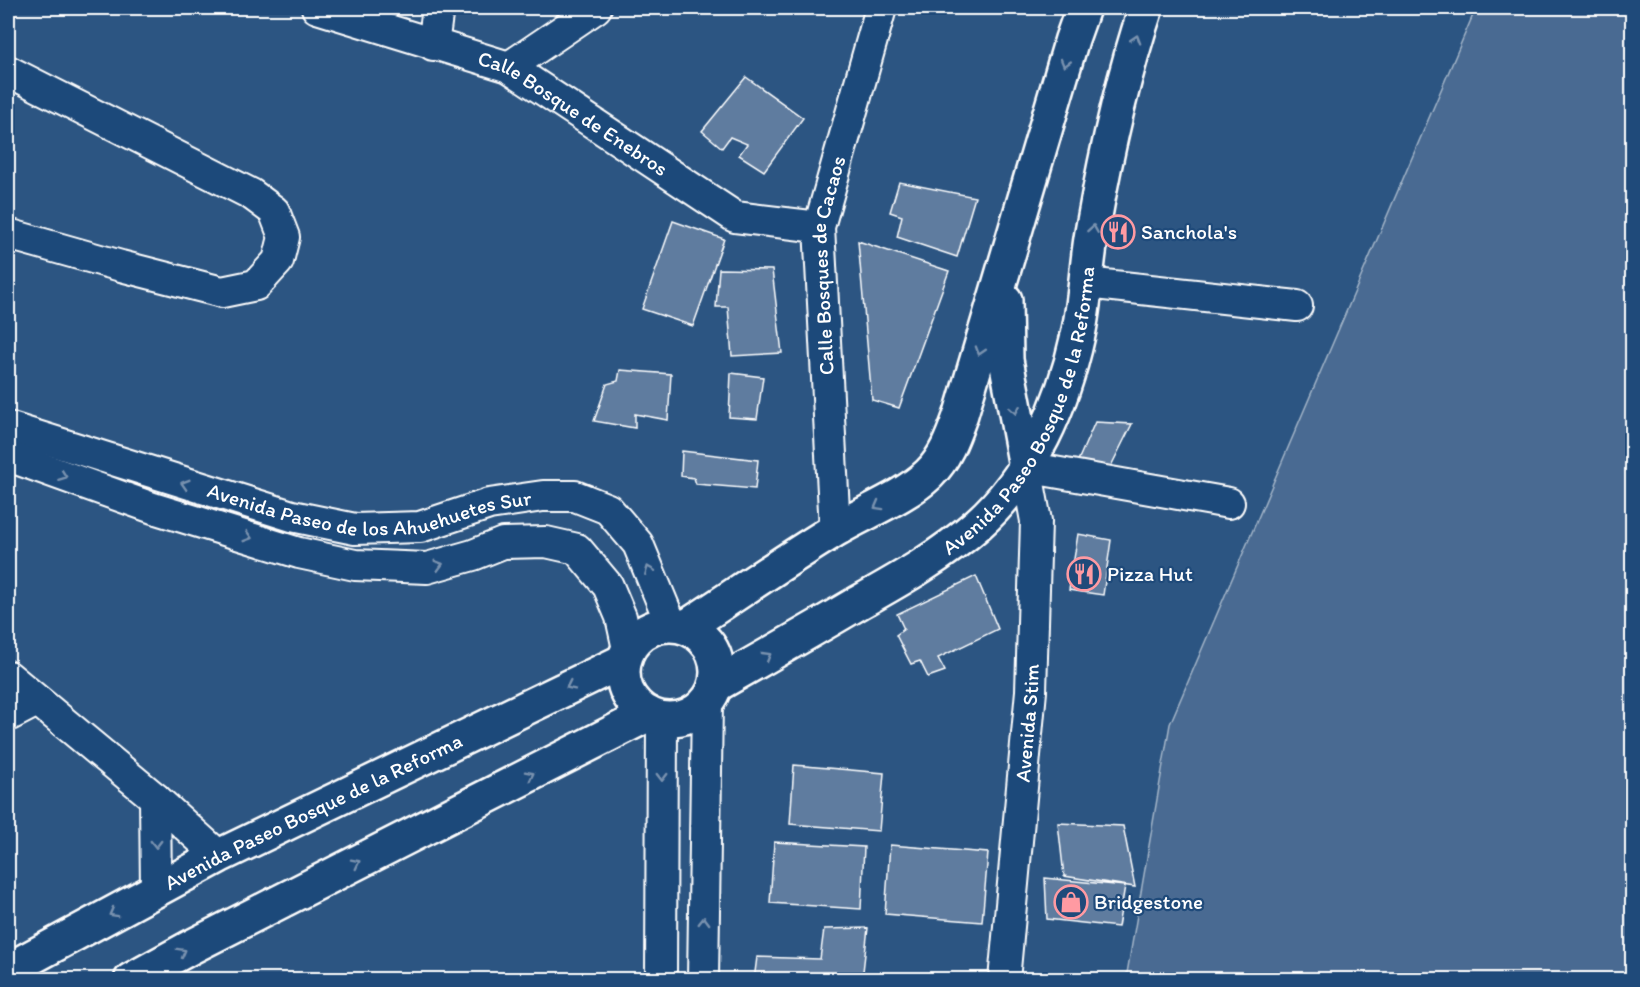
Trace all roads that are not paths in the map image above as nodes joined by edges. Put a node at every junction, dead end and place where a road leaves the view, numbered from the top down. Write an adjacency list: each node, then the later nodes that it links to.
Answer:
1 (317, 8): 7 (street, Calle Bosque de Enebros)
2 (438, 8): 7 (street)
3 (596, 8): 8 (street)
4 (881, 8): 10 (street, Calle Bosques de Cacaos)
5 (1083, 8): 12 (main road, Avenida Paseo Bosque de la Reforma, one-way to 12)
6 (1146, 8): 13 (main road, Avenida Paseo Bosque de la Reforma, one-way to 6)
7 (433, 45): 8 (street, Calle Bosque de Enebros)
8 (509, 67): 10 (street, Calle Bosque de Enebros)
9 (8, 71): 11 (street)
10 (819, 227): 20 (street, Calle Bosques de Cacaos)
11 (8, 234)
12 (1005, 268): 17 (main road, one-way to 17); 20 (main road, Avenida Paseo Bosque de la Reforma, one-way to 20)
13 (1086, 283): 14 (street); 17 (main road, Avenida Paseo Bosque de la Reforma)
14 (1297, 306)
15 (8, 427): 19 (street, Avenida Paseo de los Ahuehuetes Sur, one-way to 15)
16 (8, 456): 21 (street, Avenida Paseo de los Ahuehuetes Sur, one-way to 21)
17 (1026, 467): 18 (street); 25 (main road, Avenida Paseo Bosque de la Reforma, one-way to 17); 36 (street, Avenida Stim)
18 (1229, 503)
19 (455, 517): 21 (street); 22 (street, Avenida Paseo de los Ahuehuetes Sur, one-way to 19)
20 (835, 530): 22 (main road, Avenida Paseo Bosque de la Reforma)
21 (473, 555): 23 (street, Avenida Paseo de los Ahuehuetes Sur)
22 (678, 625): 23 (main road); 25 (main road)
23 (626, 655): 28 (main road); 30 (main road, Avenida Paseo Bosque de la Reforma, one-way to 30)
24 (8, 676): 26 (street)
25 (711, 693): 28 (main road); 35 (street, one-way to 25)
26 (37, 701): 27 (street); 29 (street)
27 (8, 716)
28 (655, 716): 33 (main road, one-way to 28); 34 (street, one-way to 34)
29 (155, 798): 30 (street); 31 (street, one-way to 31)
30 (219, 856): 31 (main road, Avenida Paseo Bosque de la Reforma)
31 (156, 890): 32 (main road, Avenida Paseo Bosque de la Reforma, one-way to 32)
32 (8, 970)
33 (131, 980)
34 (661, 980)
35 (703, 980)
36 (1004, 980)

